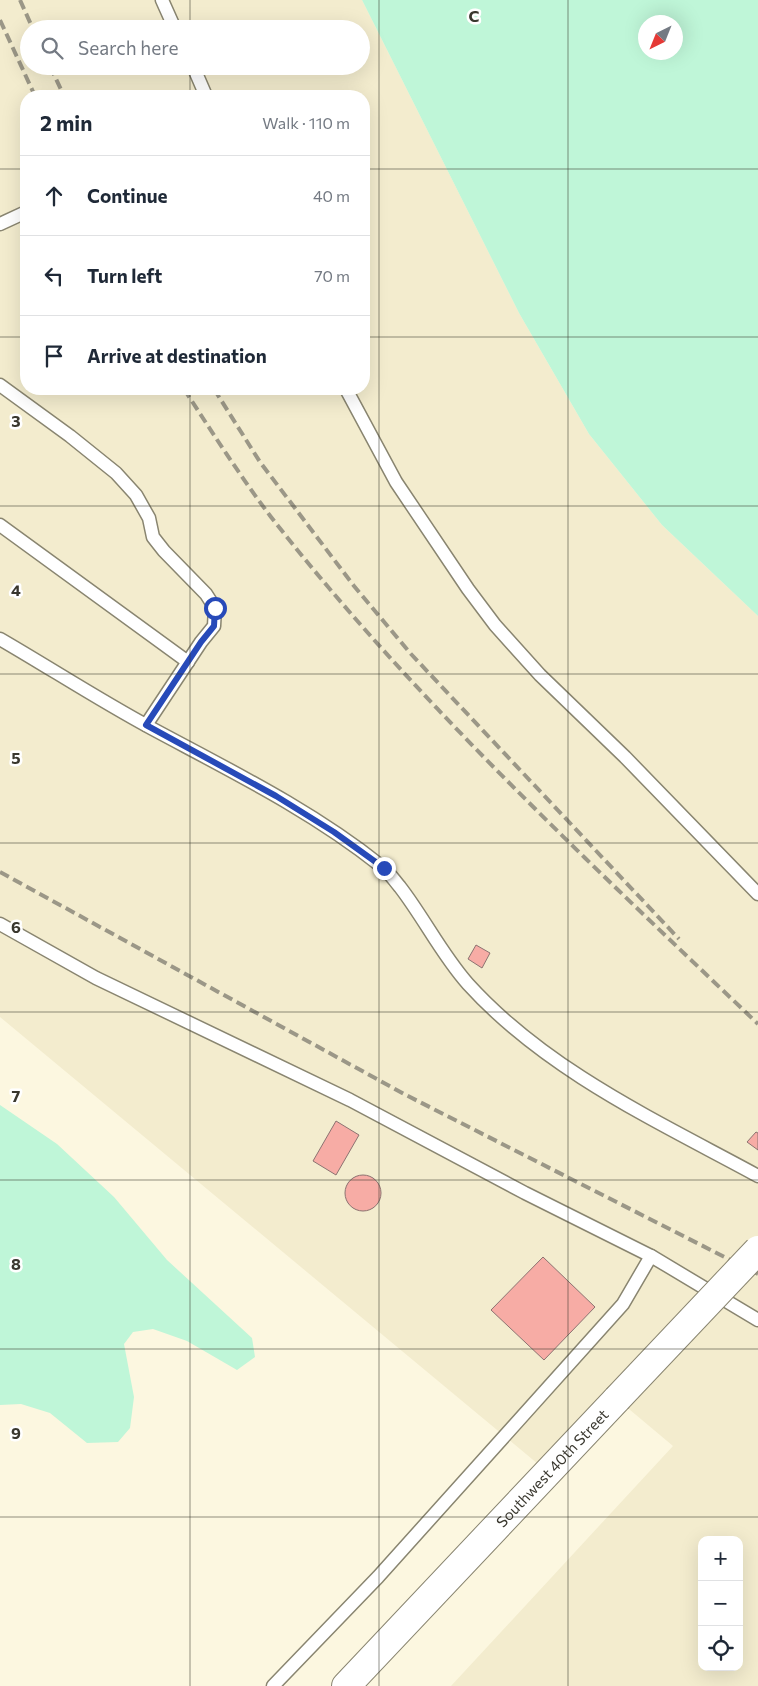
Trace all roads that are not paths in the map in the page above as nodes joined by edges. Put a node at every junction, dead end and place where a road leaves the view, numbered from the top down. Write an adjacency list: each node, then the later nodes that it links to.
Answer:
1 (162, 0): 2 (lane)
2 (171, 20)
3 (197, 75): 4 (lane)
4 (203, 90)
5 (20, 215): 6 (lane)
6 (0, 224)
7 (0, 385): 11 (lane)
8 (349, 395): 13 (lane)
9 (0, 525): 11 (lane)
10 (0, 639): 12 (lane)
11 (188, 662): 12 (lane)
12 (146, 725): 15 (lane)
13 (758, 894)
14 (0, 924): 17 (lane)
15 (758, 1176)
16 (758, 1250): 20 (main road, Southwest 40th Street, bridge)
17 (651, 1256): 18 (lane); 19 (lane)
18 (758, 1320)
19 (273, 1686)
20 (346, 1686)

